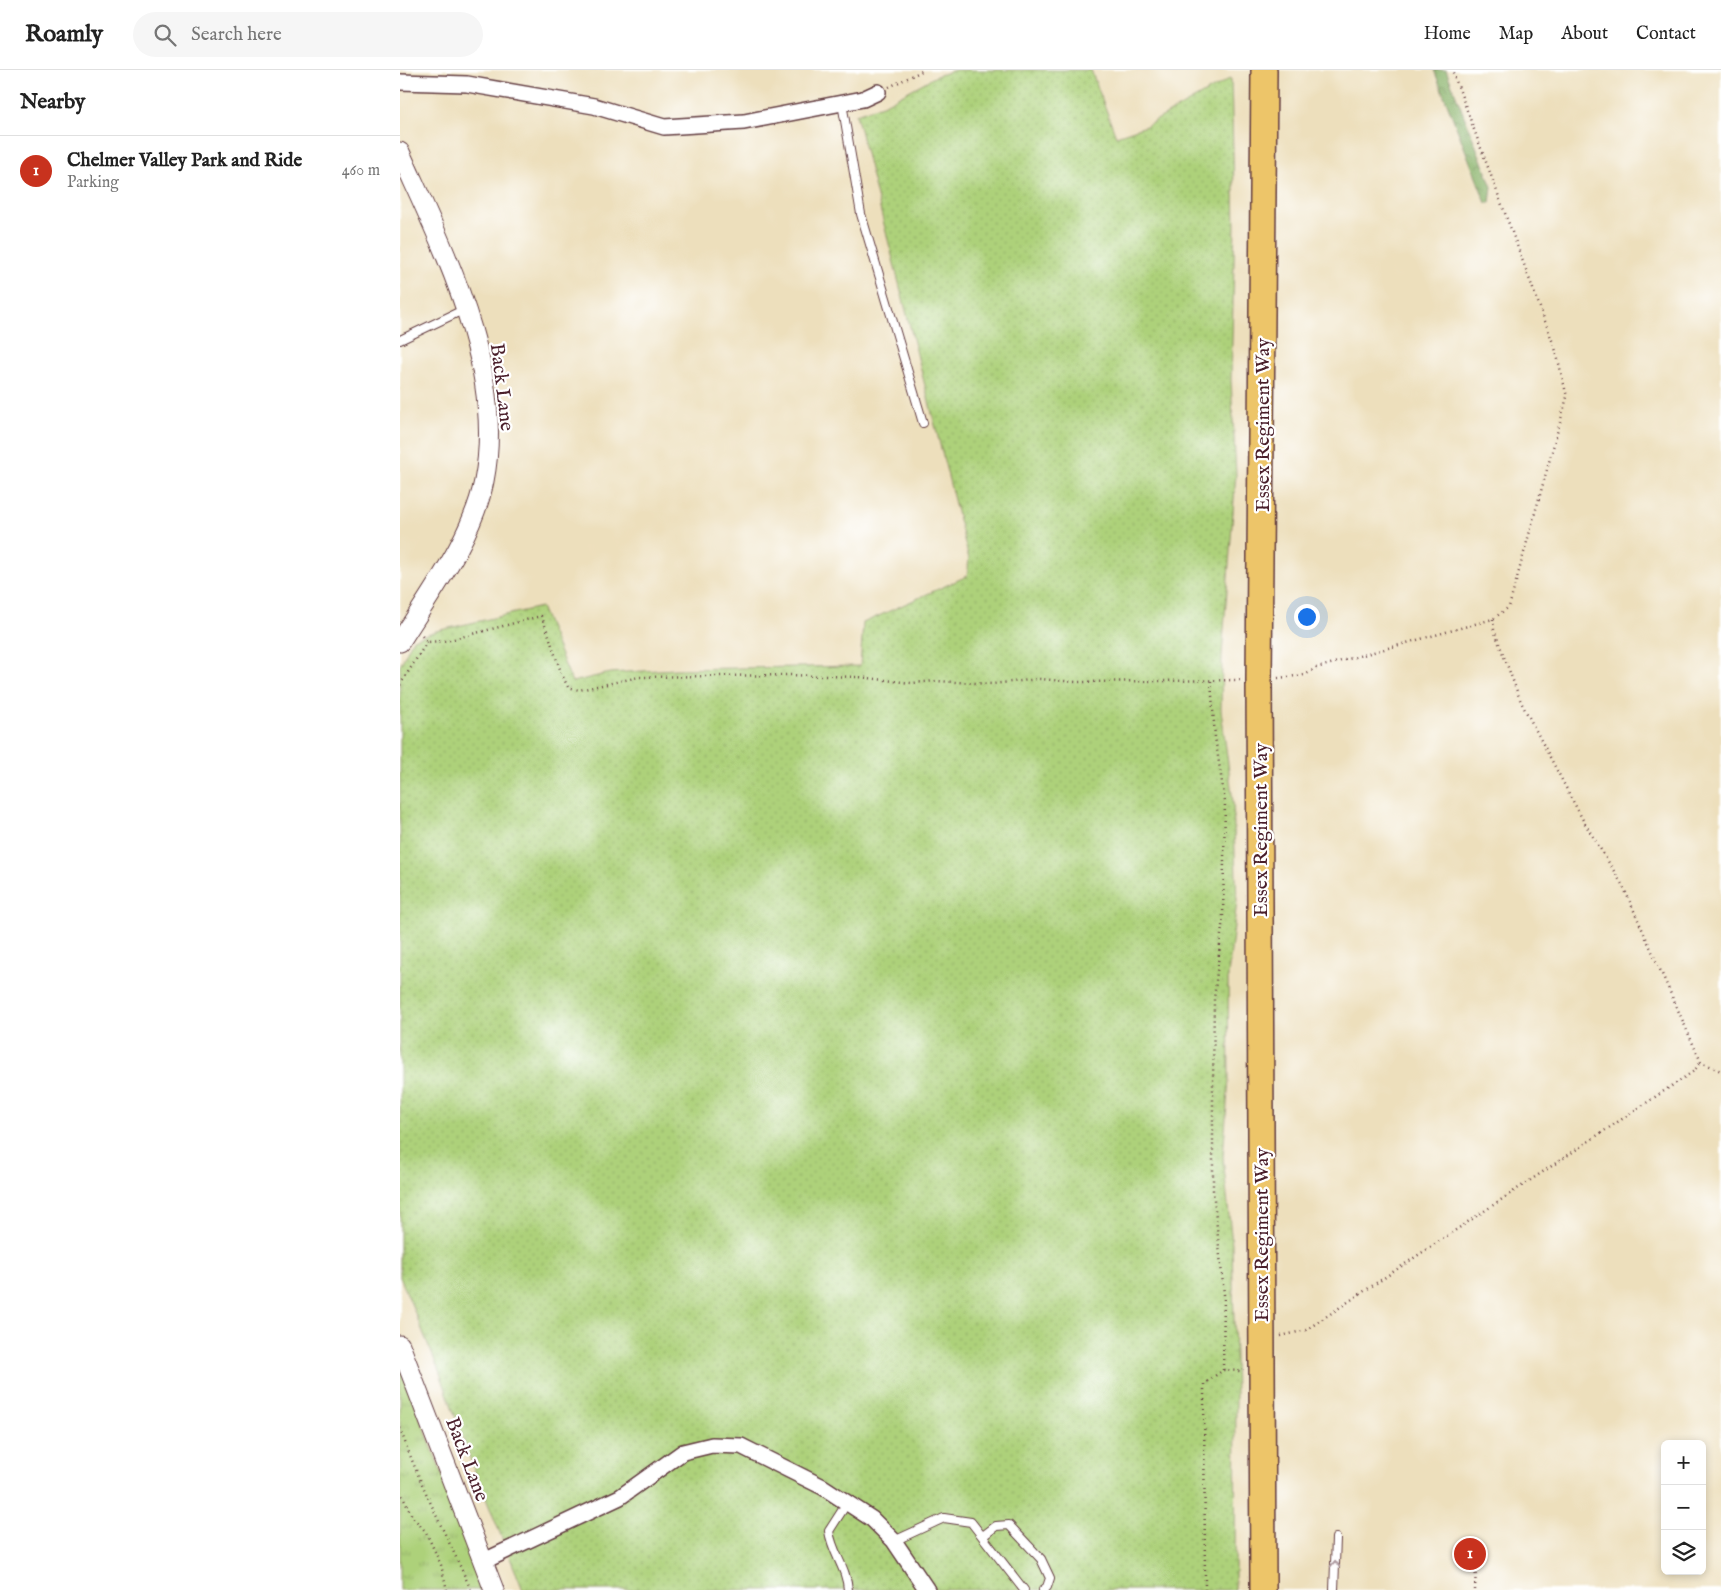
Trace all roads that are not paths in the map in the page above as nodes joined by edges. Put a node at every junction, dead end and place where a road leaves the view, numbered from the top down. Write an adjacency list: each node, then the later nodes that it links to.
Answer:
1 (1264, 70): 22 (highway, Essex Regiment Way)
2 (400, 82): 4 (street)
3 (878, 92): 4 (street)
4 (842, 103): 8 (lane)
5 (400, 152): 6 (street, Back Lane)
6 (465, 309): 7 (lane); 9 (street, Back Lane)
7 (400, 340)
8 (923, 423)
9 (406, 624): 10 (street, Back Lane)
10 (400, 642)
11 (400, 1345): 16 (street, Back Lane)
12 (847, 1503): 15 (street); 16 (street); 18 (lane)
13 (982, 1536): 15 (lane); 20 (lane); 21 (lane)
14 (1336, 1538): 23 (lane, one-way to 14)
15 (894, 1540): 19 (street)
16 (482, 1562): 17 (street, Back Lane)
17 (494, 1590)
18 (848, 1590)
19 (927, 1590)
20 (1024, 1590)
21 (1043, 1590)
22 (1263, 1590)
23 (1334, 1590)

